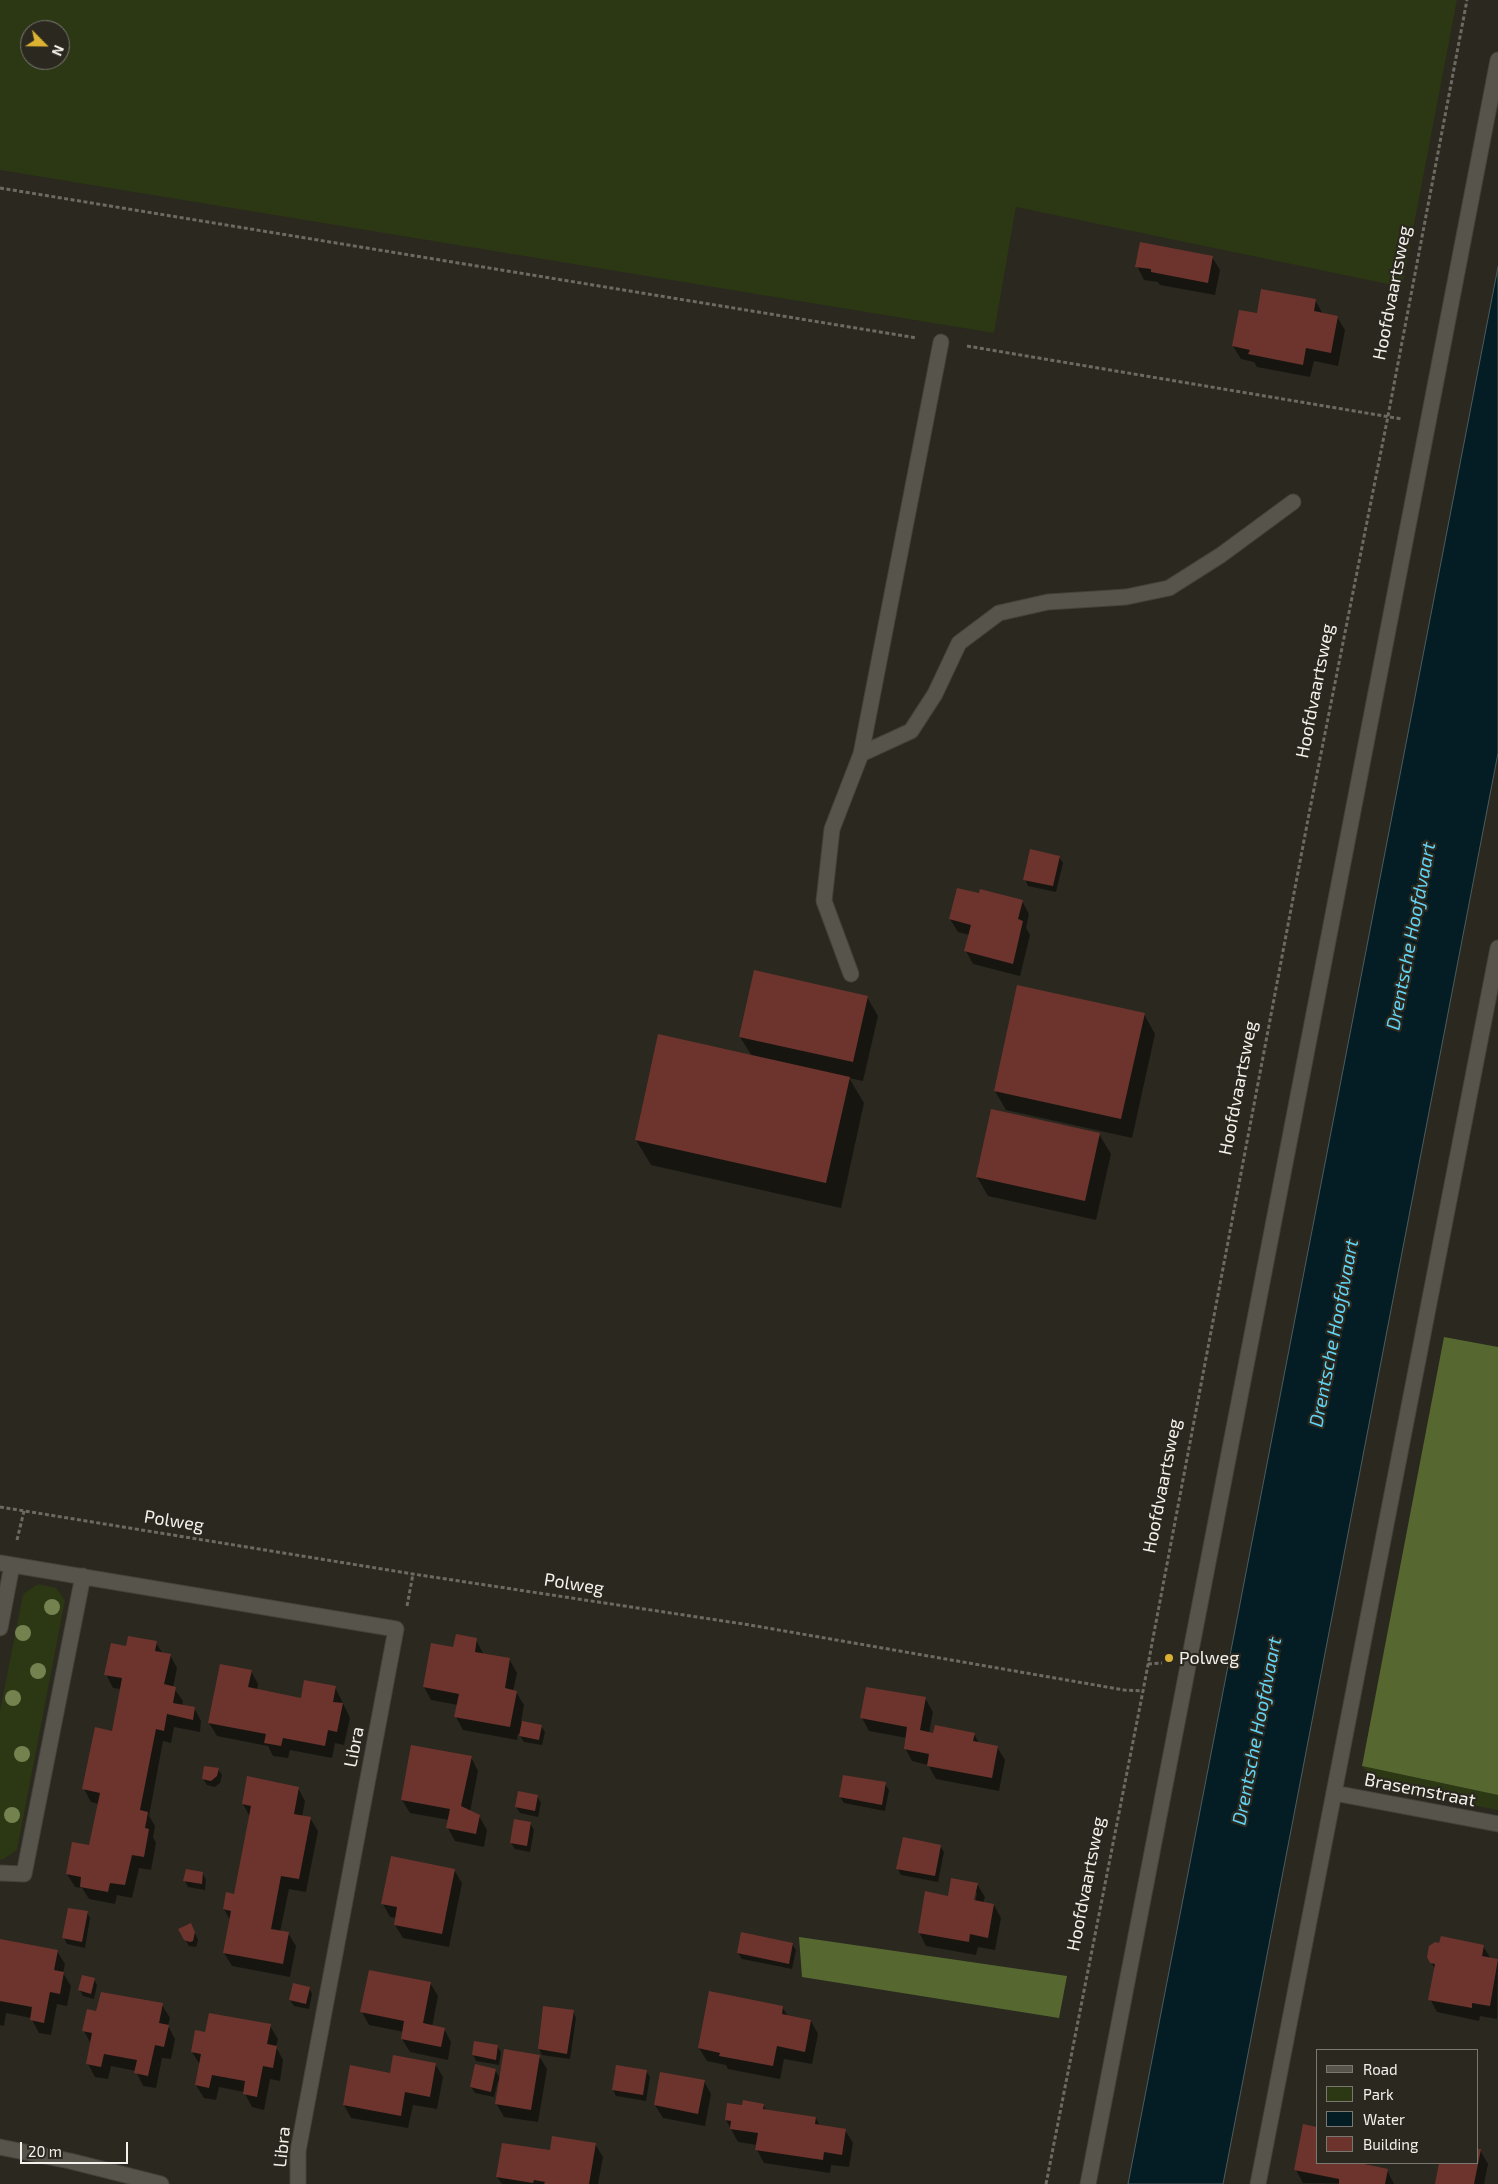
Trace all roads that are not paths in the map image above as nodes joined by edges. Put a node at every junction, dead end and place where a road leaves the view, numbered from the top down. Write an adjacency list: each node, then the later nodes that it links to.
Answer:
1 (1498, 60): 16 (street)
2 (941, 342): 4 (street)
3 (1293, 502): 4 (street)
4 (861, 754): 6 (street)
5 (1498, 948): 10 (street)
6 (851, 974)
7 (6, 1564): 8 (street, Libra); 9 (street, Libra)
8 (84, 1576): 12 (street); 15 (street, Libra)
9 (0, 1628)
10 (1334, 1793): 11 (street, Brasemstraat); 17 (street)
11 (1498, 1824)
12 (0, 1874)
13 (0, 2147): 14 (street)
14 (161, 2184)
15 (298, 2184)
16 (1088, 2184)
17 (1258, 2184)

